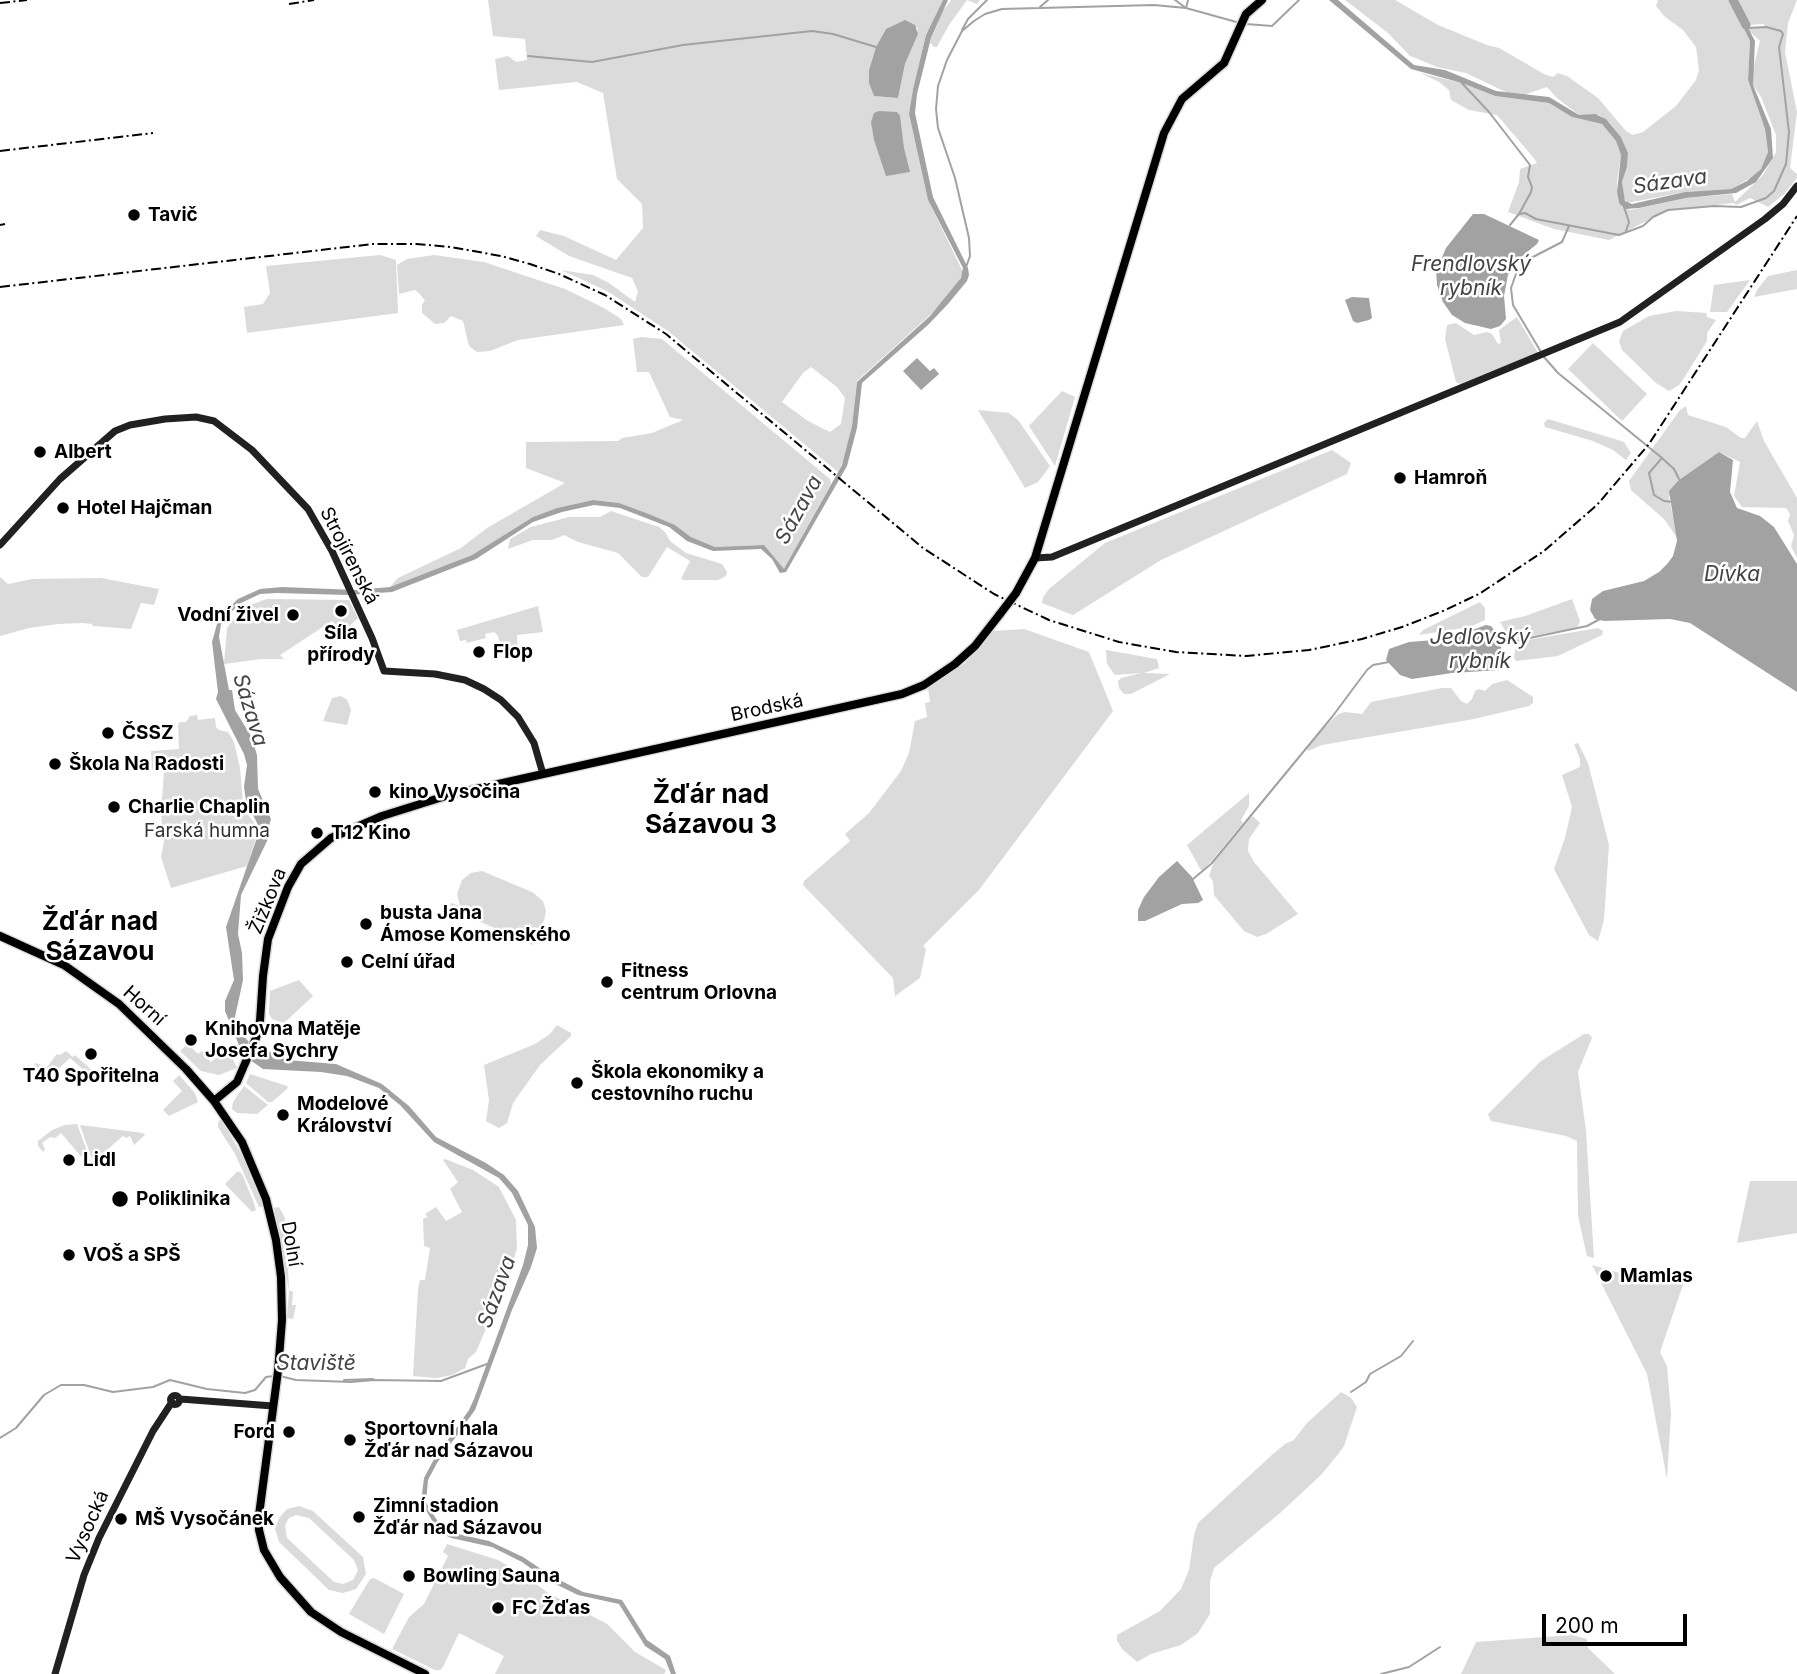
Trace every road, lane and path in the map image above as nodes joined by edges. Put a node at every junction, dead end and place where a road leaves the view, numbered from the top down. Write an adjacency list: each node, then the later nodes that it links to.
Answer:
1 (1262, 0): 4 (main road, Brodská)
2 (1797, 187): 4 (street)
3 (0, 545): 5 (street, Strojírenská)
4 (1035, 558): 5 (main road, Brodská, bridge)
5 (542, 774): 6 (main road, Brodská)
6 (449, 795): 8 (main road, Žižkova)
7 (0, 936): 8 (main road, Horní)
8 (214, 1101): 9 (main road, Dolní)
9 (273, 1406): 10 (street, Vysocká); 11 (main road, Dolní)
10 (55, 1674)
11 (425, 1674)

